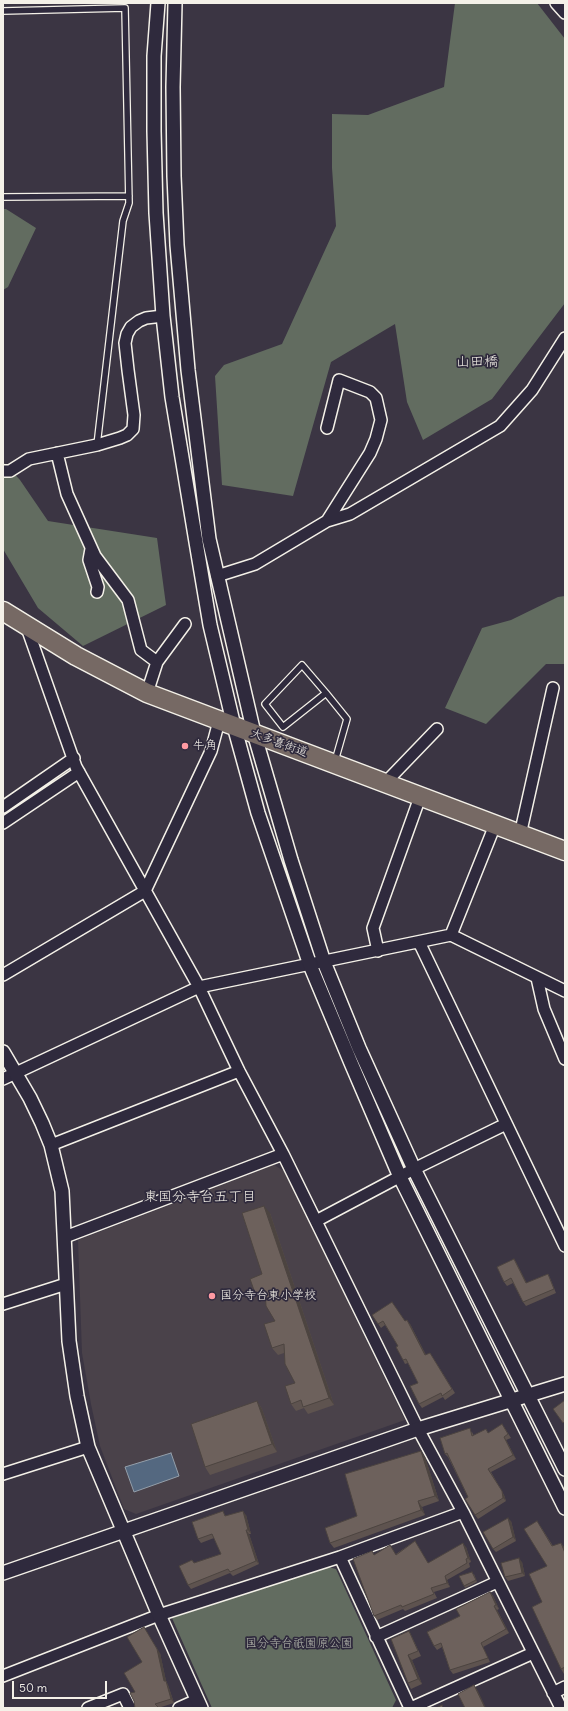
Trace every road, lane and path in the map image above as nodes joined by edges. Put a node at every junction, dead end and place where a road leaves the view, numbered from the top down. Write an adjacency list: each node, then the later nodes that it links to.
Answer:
1 (158, 3): 9 (street)
2 (175, 3): 8 (street)
3 (556, 3): 5 (street)
4 (3, 11): 6 (lane)
5 (565, 13)
6 (129, 196): 7 (lane); 13 (lane)
7 (3, 197)
8 (176, 218): 9 (street); 18 (street)
9 (157, 220): 10 (street)
10 (163, 316): 13 (street); 27 (street)
11 (565, 338): 16 (street)
12 (327, 428): 16 (street)
13 (97, 445): 14 (street)
14 (57, 453): 15 (street); 17 (street)
15 (3, 471)
16 (326, 521): 18 (street)
17 (91, 546): 19 (street); 23 (street)
18 (217, 576): 29 (street)
19 (97, 592)
20 (3, 611): 22 (highway, 大多喜街道)
21 (185, 624): 23 (street)
22 (26, 625): 25 (highway, 大多喜街道); 30 (street)
23 (157, 662): 25 (street)
24 (553, 688): 38 (street)
25 (147, 693): 27 (highway, 大多喜街道)
26 (326, 693): 26 (lane); 31 (lane)
27 (227, 724): 29 (highway, 大多喜街道); 40 (street); 45 (street)
28 (437, 729): 33 (street)
29 (254, 733): 31 (highway, 大多喜街道); 44 (street)
30 (74, 758): 32 (street); 35 (street)
31 (334, 763): 33 (highway, 大多喜街道)
32 (79, 772): 36 (street); 40 (street)
33 (385, 783): 34 (highway, 大多喜街道)
34 (420, 797): 37 (highway, 大多喜街道); 43 (street)
35 (3, 807)
36 (3, 823)
37 (496, 825): 38 (highway, 大多喜街道); 41 (street)
38 (520, 835): 39 (highway, 大多喜街道)
39 (565, 851)
40 (145, 891): 46 (street); 48 (street)
41 (451, 935): 42 (street); 47 (street)
42 (419, 942): 43 (street); 55 (street)
43 (378, 950): 44 (street)
44 (324, 962): 45 (street); 58 (street)
45 (310, 965): 48 (street); 59 (street)
46 (3, 975)
47 (537, 978): 49 (street); 51 (street)
48 (199, 987): 52 (street); 53 (street)
49 (565, 991)
50 (3, 1052): 53 (street)
51 (565, 1059)
52 (239, 1071): 56 (street); 57 (street)
53 (16, 1072): 54 (street); 56 (street)
54 (3, 1079)
55 (506, 1124): 58 (street); 62 (street)
56 (51, 1145): 61 (street)
57 (283, 1154): 60 (street); 61 (street)
58 (414, 1169): 59 (street); 66 (street)
59 (400, 1177): 60 (street); 67 (street)
60 (316, 1221): 68 (street)
61 (65, 1237): 63 (street)
62 (565, 1246)
63 (66, 1284): 64 (street); 69 (street)
64 (3, 1304)
65 (565, 1384): 66 (street)
66 (529, 1396): 67 (street); 70 (street)
67 (512, 1402): 68 (street); 72 (street)
68 (418, 1429): 73 (street); 74 (street)
69 (88, 1447): 71 (street); 74 (street)
70 (565, 1468)
71 (3, 1474)
72 (565, 1508)
73 (463, 1512): 75 (street); 77 (street)
74 (124, 1531): 76 (street); 78 (street)
75 (340, 1557): 78 (street); 79 (street)
76 (3, 1573)
77 (497, 1582): 79 (street); 80 (street)
78 (159, 1615): 81 (street); 84 (street)
79 (376, 1637): 88 (street)
80 (533, 1654): 83 (street); 88 (street)
81 (3, 1676)
82 (565, 1687): 83 (street)
83 (554, 1693): 89 (street)
84 (199, 1704): 87 (street)
85 (88, 1708): 86 (street)
86 (130, 1708)
87 (179, 1708)
88 (410, 1708)
89 (561, 1708)

